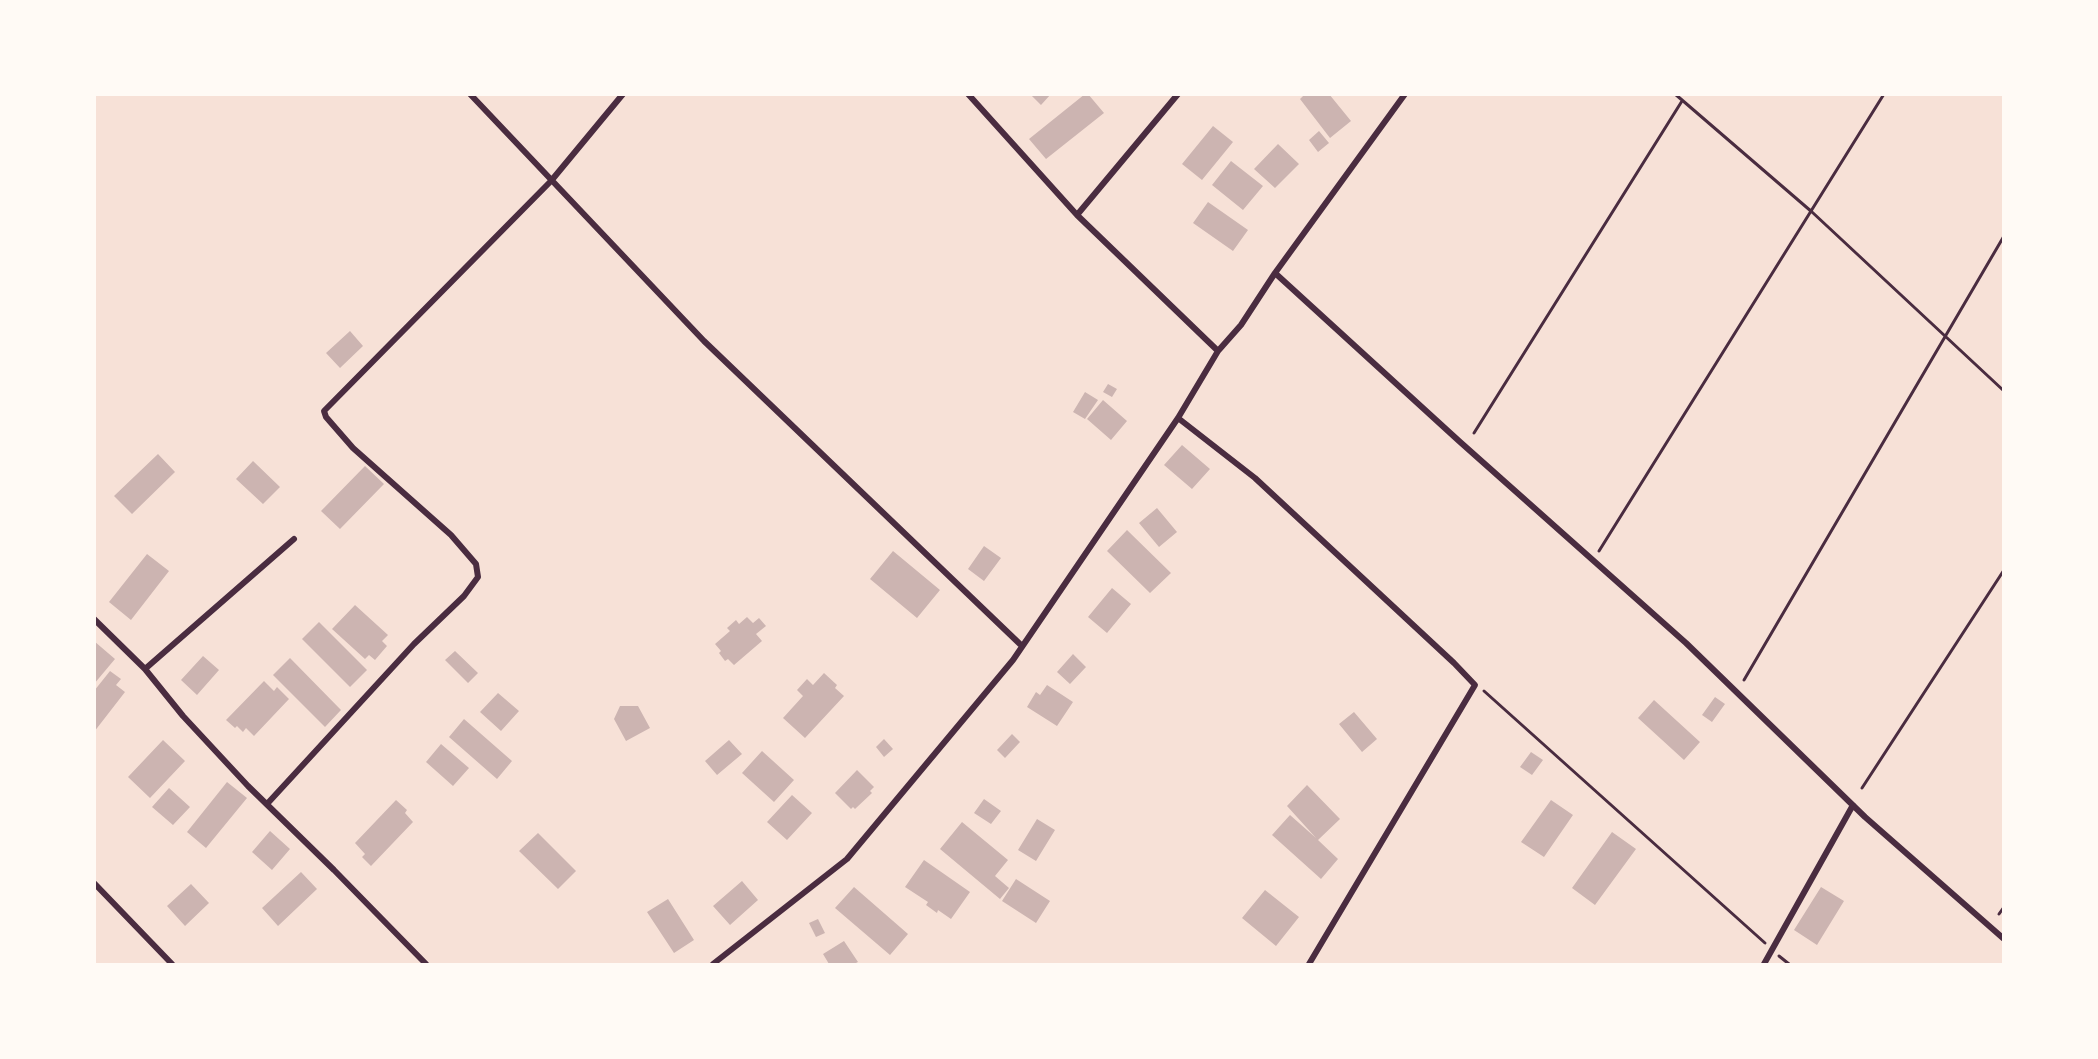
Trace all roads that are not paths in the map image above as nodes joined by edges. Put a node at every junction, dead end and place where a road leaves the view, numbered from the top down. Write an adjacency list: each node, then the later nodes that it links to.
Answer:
1 (470, 94): 6 (street)
2 (623, 94): 6 (street)
3 (968, 94): 7 (street)
4 (1178, 94): 7 (street)
5 (1405, 94): 8 (street)
6 (551, 182): 13 (street); 15 (street)
7 (1077, 215): 9 (street)
8 (1275, 273): 9 (street); 16 (street)
9 (1218, 351): 10 (street)
10 (1178, 418): 13 (street); 22 (street)
11 (294, 539): 14 (street)
12 (94, 619): 14 (street)
13 (1022, 646): 21 (street)
14 (145, 669): 15 (street)
15 (267, 804): 20 (street)
16 (1853, 805): 18 (street); 23 (street)
17 (94, 883): 19 (street)
18 (2004, 939)
19 (172, 964)
20 (426, 964)
21 (713, 964)
22 (1309, 964)
23 (1764, 964)

